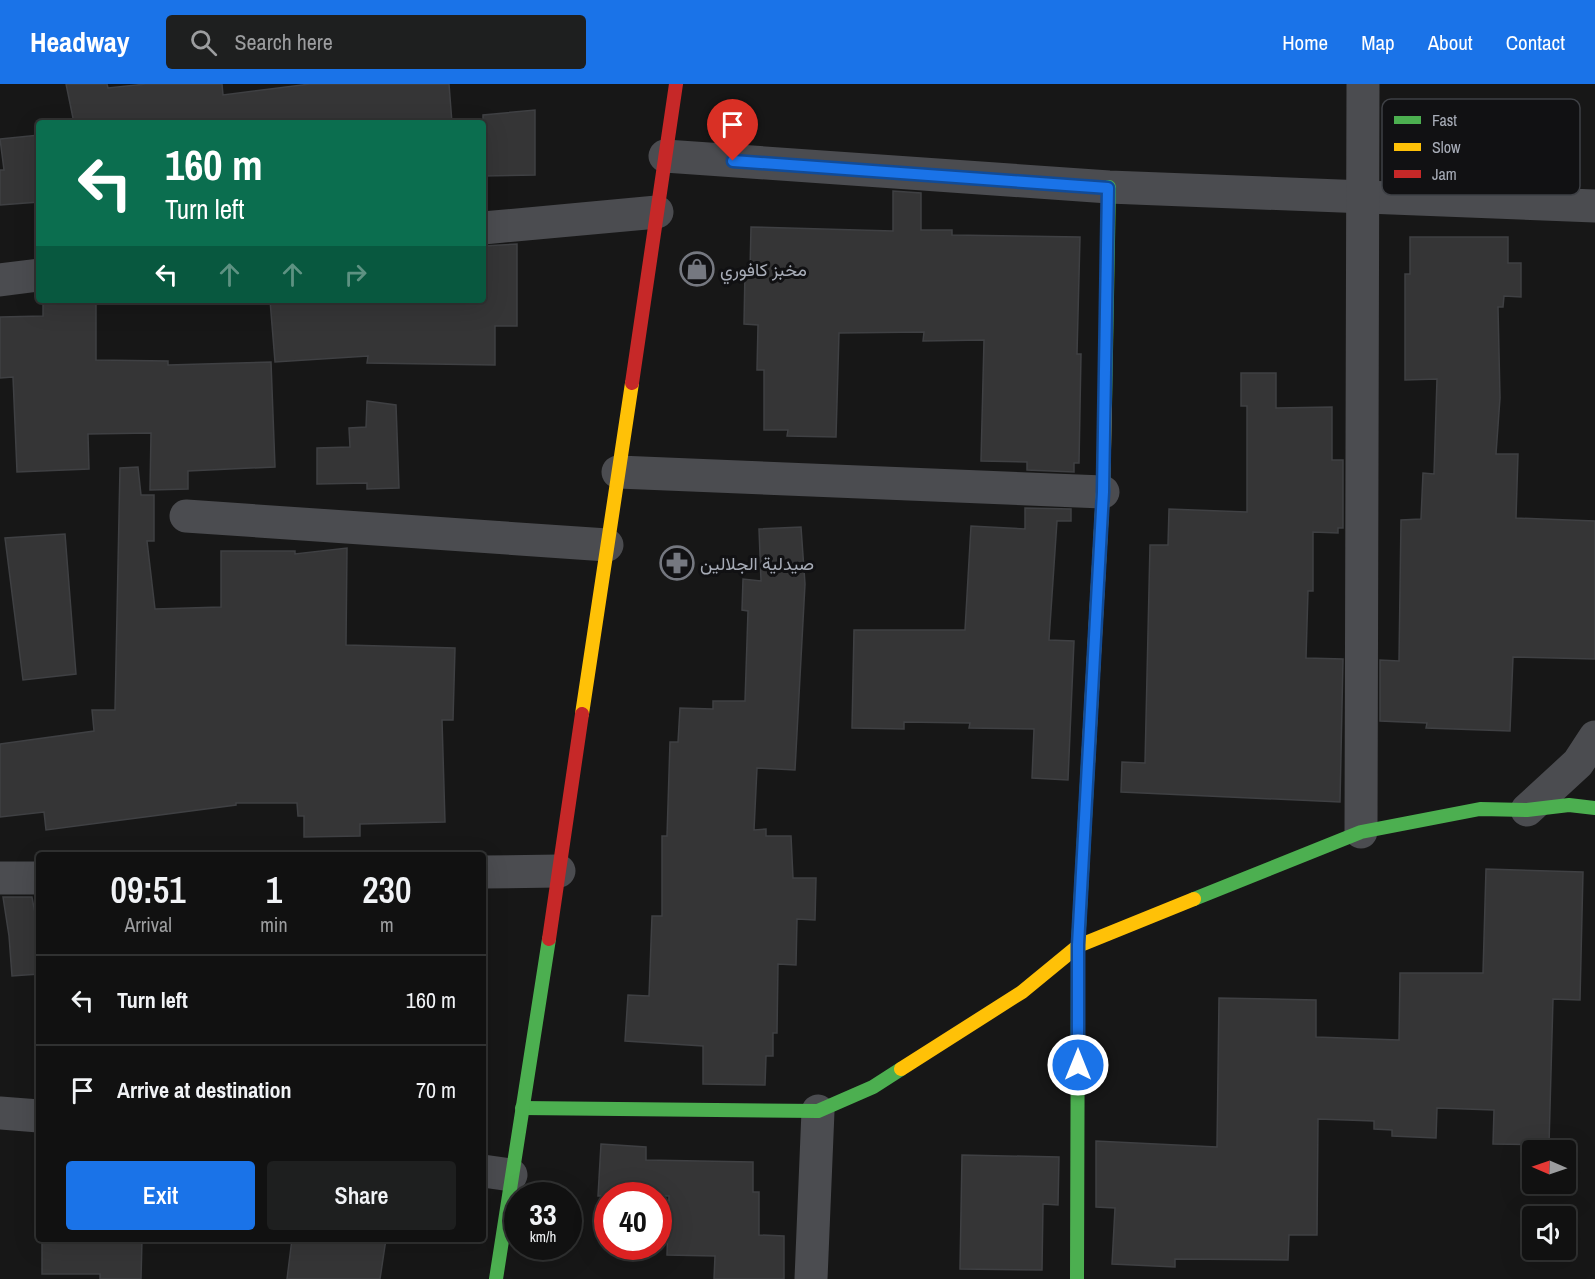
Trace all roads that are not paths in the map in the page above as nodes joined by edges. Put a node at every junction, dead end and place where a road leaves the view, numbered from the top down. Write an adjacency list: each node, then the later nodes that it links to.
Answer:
1 (676, 84): 3 (street)
2 (1363, 84): 5 (street)
3 (665, 156): 4 (street); 7 (street)
4 (1108, 188): 5 (street); 12 (street)
5 (1363, 199): 6 (street); 18 (street)
6 (1595, 206)
7 (657, 213): 8 (street); 11 (street)
8 (486, 228)
9 (36, 275): 10 (street)
10 (0, 280)
11 (618, 472): 12 (street); 14 (street)
12 (1103, 492): 23 (street)
13 (186, 516): 14 (street)
14 (607, 545): 19 (street)
15 (1595, 737): 17 (street)
16 (1595, 808): 17 (street)
17 (1527, 810): 18 (street)
18 (1361, 832): 23 (street)
19 (559, 871): 20 (street); 24 (street)
20 (486, 872)
21 (0, 878): 22 (street)
22 (36, 878)
23 (1078, 945): 25 (street); 31 (street)
24 (522, 1108): 25 (street); 28 (street)
25 (818, 1111): 30 (street)
26 (0, 1113): 27 (street)
27 (36, 1116)
28 (497, 1173): 29 (street)
29 (496, 1279)
30 (811, 1279)
31 (1077, 1279)

